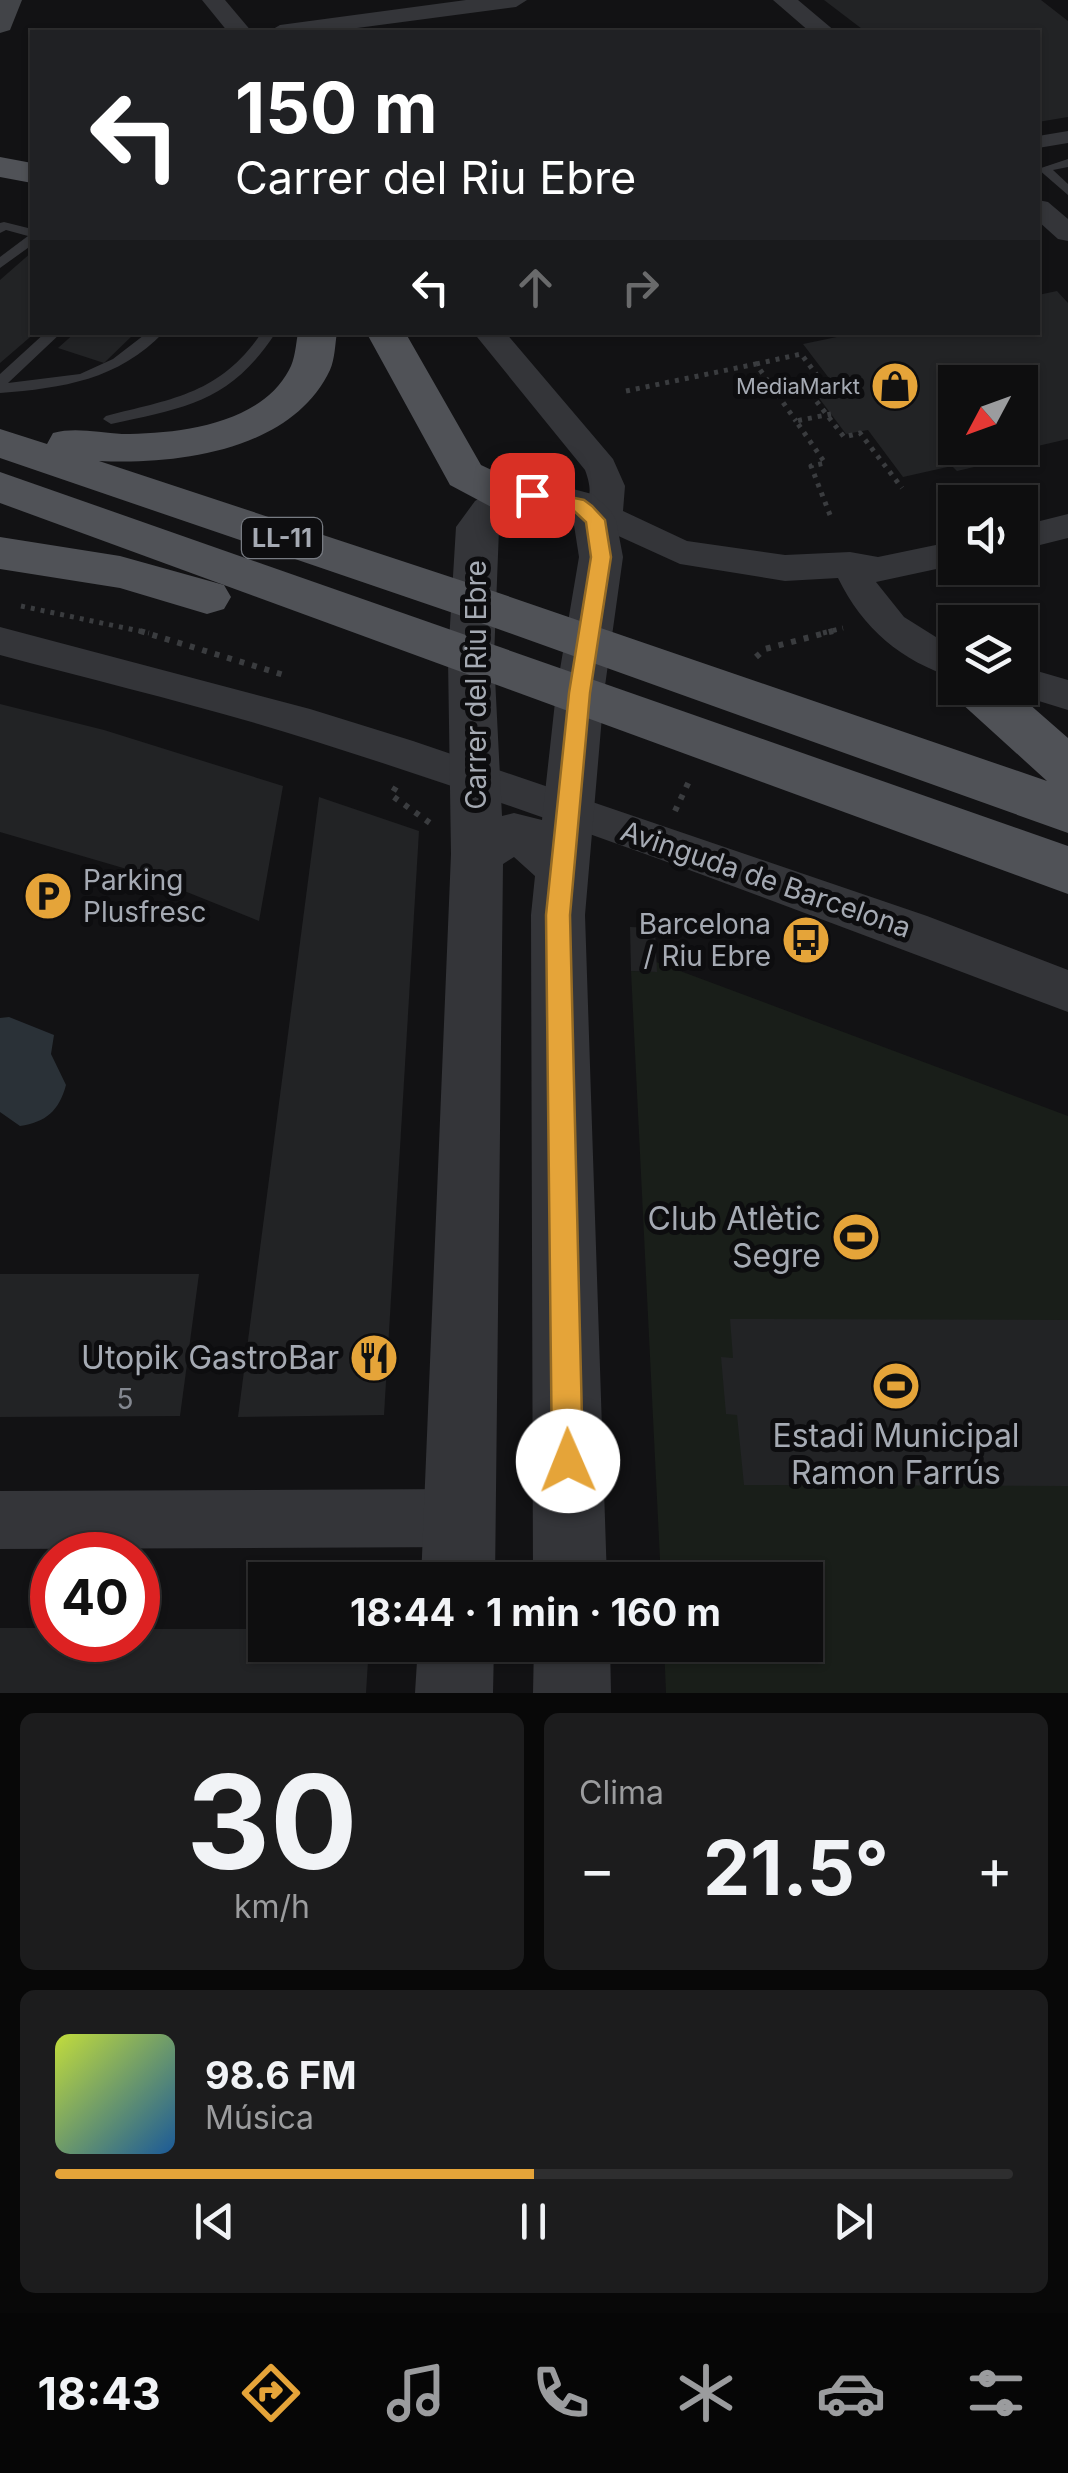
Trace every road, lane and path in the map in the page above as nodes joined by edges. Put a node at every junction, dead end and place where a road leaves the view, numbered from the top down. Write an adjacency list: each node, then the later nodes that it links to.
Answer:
1 (8, 0): 5 (main road)
2 (213, 0): 6 (street)
3 (516, 0): 7 (street)
4 (784, 0): 8 (street)
5 (0, 24)
6 (238, 30)
7 (295, 30)
8 (822, 30)
9 (1068, 137): 10 (street)
10 (1040, 142)
11 (1068, 163): 14 (lane)
12 (0, 167): 13 (main road)
13 (30, 173)
14 (1068, 190)
15 (0, 200): 16 (main road)
16 (30, 200)
17 (1040, 210): 19 (street)
18 (0, 229): 20 (lane)
19 (1068, 233)
20 (30, 235)
21 (30, 238): 22 (lane)
22 (0, 264)
23 (52, 335): 30 (lane)
24 (155, 335): 30 (lane)
25 (266, 335): 33 (lane)
26 (318, 335): 35 (main road)
27 (386, 335): 39 (main road)
28 (491, 335): 43 (street)
29 (756, 364): 31 (path); 32 (path); 34 (path)
30 (0, 385)
31 (626, 390)
32 (829, 414): 34 (path); 38 (path)
33 (111, 418)
34 (796, 421): 42 (path)
35 (0, 429)
36 (0, 443): 51 (main road, LL-11)
37 (0, 487): 52 (main road, LL-11)
38 (902, 488)
39 (511, 498): 43 (street); 51 (street, Carrer del Riu Ebre)
40 (1068, 503): 41 (street)
41 (1038, 510)
42 (830, 514)
43 (589, 525): 49 (street); 58 (street)
44 (1068, 526): 46 (street)
45 (938, 534): 49 (street)
46 (1038, 534)
47 (0, 553): 52 (main road)
48 (938, 557): 50 (street)
49 (850, 565): 50 (street); 53 (street)
50 (886, 568): 53 (street)
51 (473, 602): 56 (street, Carrer del Riu Ebre); 58 (main road, LL-11)
52 (343, 611): 56 (main road, LL-11)
53 (864, 615): 55 (path); 57 (street)
54 (0, 641): 63 (street, Avinguda de Barcelona)
55 (760, 653)
56 (471, 658): 58 (main road, LL-11); 63 (street, Carrer del Riu Ebre)
57 (938, 658)
58 (583, 668): 64 (street); 65 (main road, LL-11); 67 (main road, LL-11)
59 (1038, 686): 60 (street)
60 (1068, 695)
61 (998, 705): 62 (main road)
62 (1068, 769)
63 (472, 780): 64 (street, Avinguda de Barcelona); 66 (street, Carrer del Riu Ebre)
64 (570, 809): 68 (street); 69 (street, Avinguda de Barcelona)
65 (1068, 811)
66 (477, 854): 68 (street, Carrer del Riu Ebre); 71 (street, Carrer del Riu Ebre)
67 (1068, 870)
68 (564, 872): 72 (street)
69 (1068, 991)
70 (0, 1520): 71 (street)
71 (459, 1549)
72 (570, 1562)
73 (455, 1662): 75 (street)
74 (572, 1662): 76 (street)
75 (454, 1693)
76 (572, 1693)

